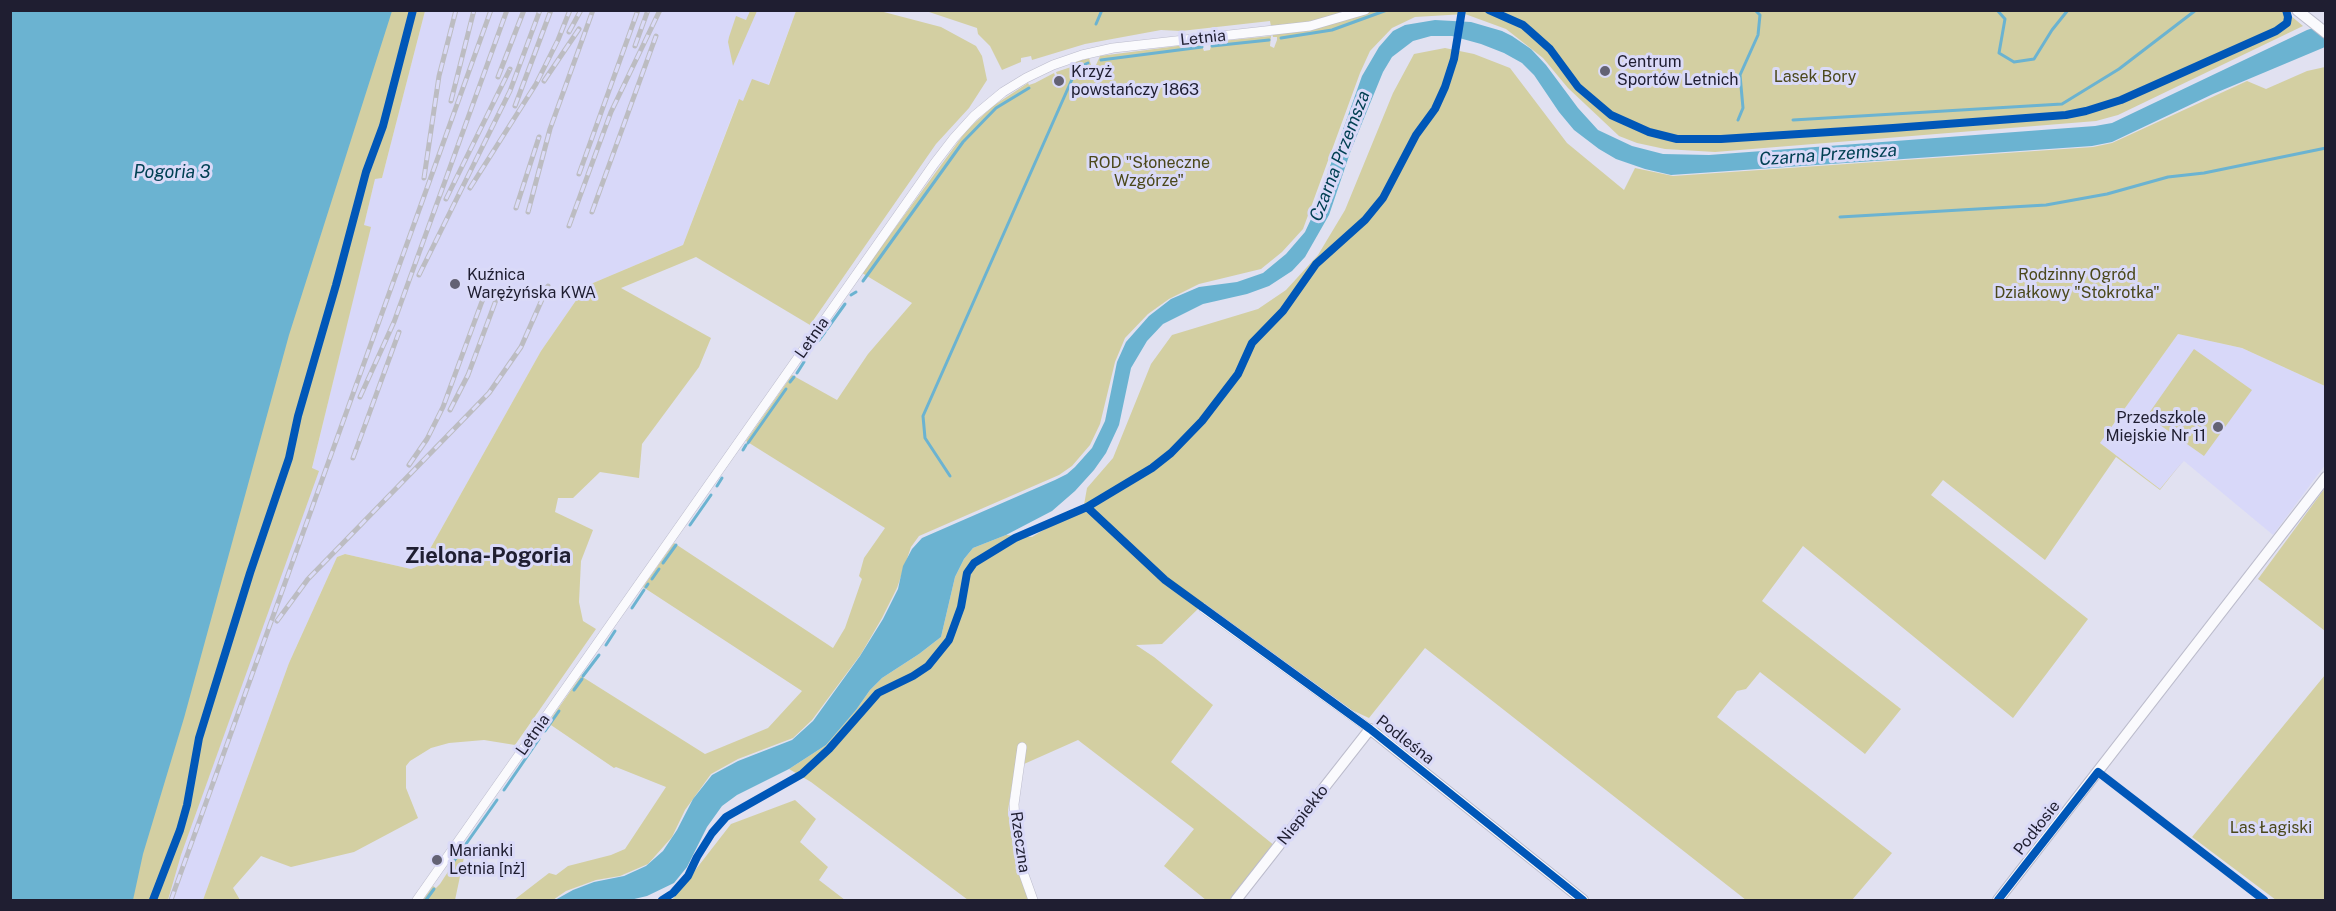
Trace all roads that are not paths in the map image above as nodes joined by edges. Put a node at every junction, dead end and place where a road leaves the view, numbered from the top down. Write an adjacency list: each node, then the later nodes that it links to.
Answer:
1 (1365, 10): 8 (street, Letnia)
2 (2297, 10): 3 (street)
3 (2325, 33)
4 (2325, 477): 12 (street, Podłosie)
5 (1204, 609): 6 (street, Podleśna)
6 (1370, 729): 10 (street, Niepiekło); 11 (street, Podleśna)
7 (1022, 747): 9 (street, Rzeczna)
8 (417, 900)
9 (1033, 900)
10 (1236, 900)
11 (1583, 900)
12 (1998, 900)

